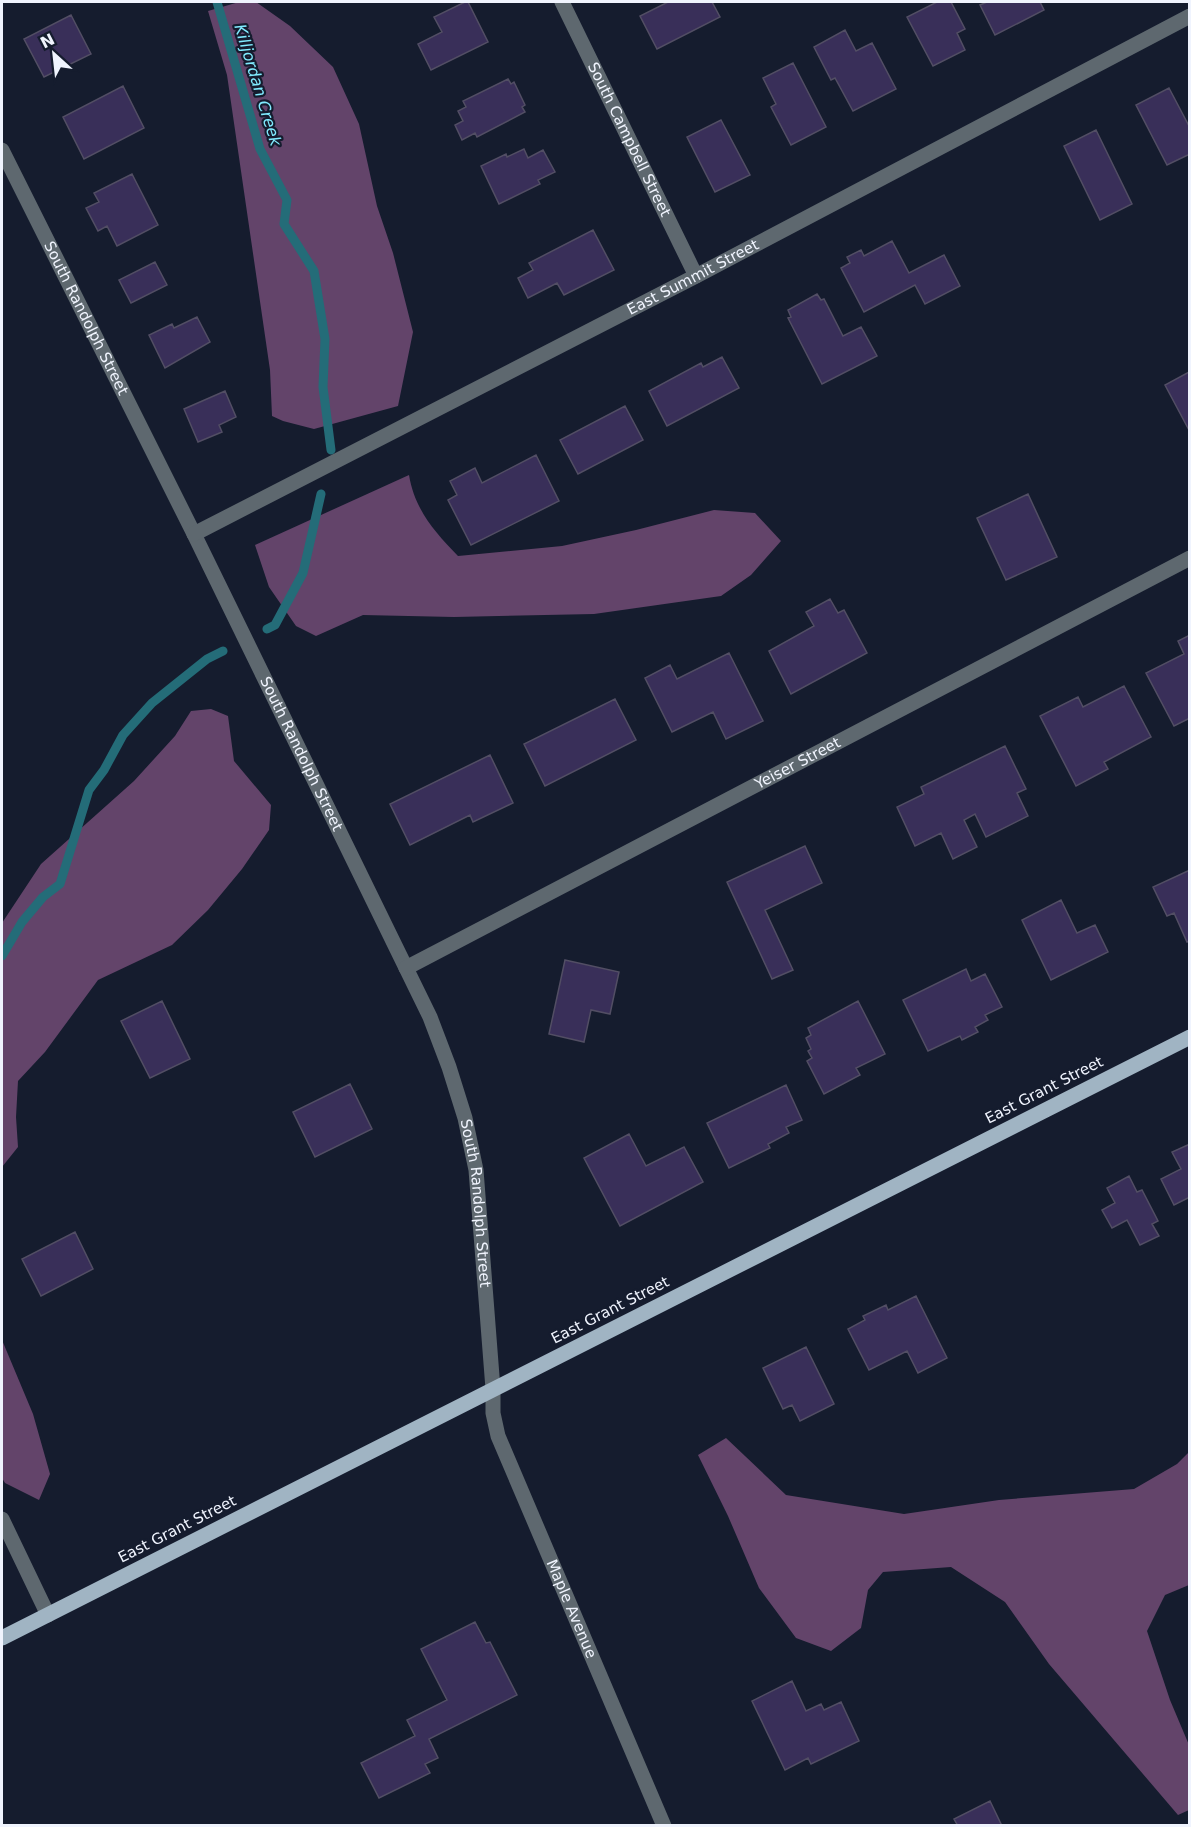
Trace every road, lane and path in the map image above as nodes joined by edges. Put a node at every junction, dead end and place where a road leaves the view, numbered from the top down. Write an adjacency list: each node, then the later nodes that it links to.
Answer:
1 (562, 2): 4 (street, South Campbell Street)
2 (1190, 16): 4 (street, East Summit Street)
3 (2, 150): 5 (street, South Randolph Street)
4 (696, 276): 5 (street, East Summit Street)
5 (194, 534): 7 (street, South Randolph Street)
6 (1190, 558): 7 (street, Yeiser Street)
7 (406, 968): 9 (street, South Randolph Street)
8 (1190, 1037): 9 (main road, East Grant Street)
9 (493, 1389): 11 (main road, East Grant Street); 13 (street, Maple Avenue)
10 (2, 1519): 11 (street)
11 (48, 1615): 12 (main road, East Grant Street)
12 (2, 1638)
13 (664, 1826)

